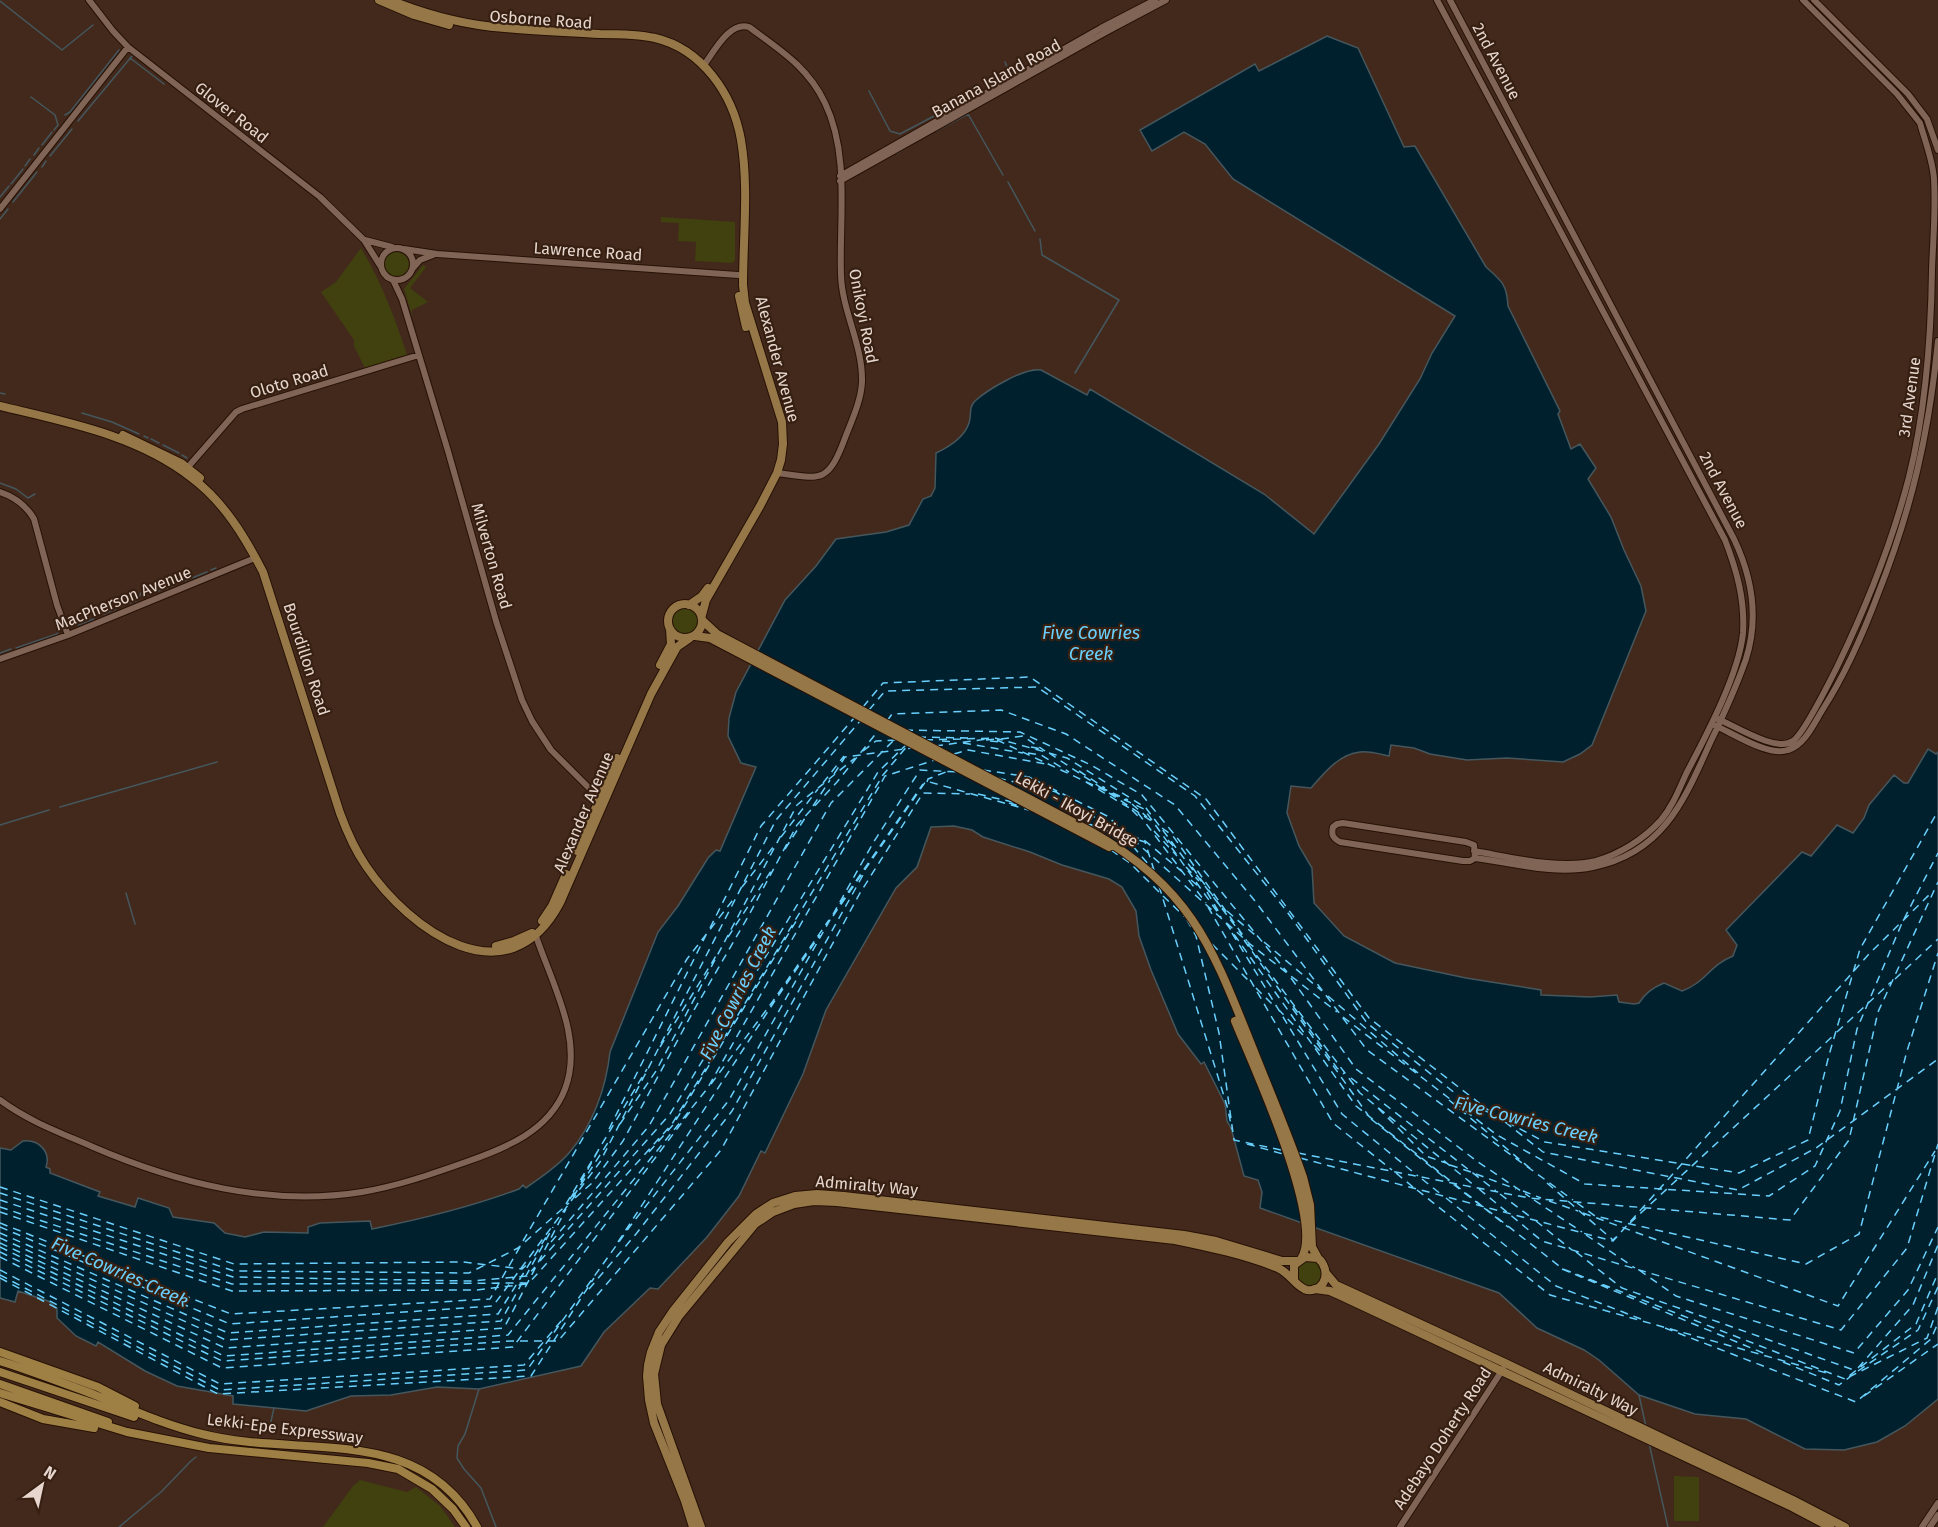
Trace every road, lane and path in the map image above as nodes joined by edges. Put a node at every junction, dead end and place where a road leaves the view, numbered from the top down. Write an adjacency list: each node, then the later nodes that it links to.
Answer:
1 (89, 0): 10 (street, Glover Road)
2 (379, 0): 11 (main road, Osborne Road)
3 (390, 0): 11 (main road)
4 (1155, 0): 13 (street, Banana Island Road)
5 (1166, 0): 13 (street, Banana Island Road)
6 (1437, 0): 40 (street, 2nd Avenue)
7 (1449, 0): 40 (street, 2nd Avenue)
8 (1803, 0): 40 (street, 3rd Avenue)
9 (1814, 0): 12 (street)
10 (128, 47): 14 (street); 15 (street, Glover Road)
11 (701, 67): 13 (street); 21 (main road, Alexander Avenue); 30 (main road, Alexander Avenue)
12 (1938, 150)
13 (840, 178): 30 (street, Onikoyi Road)
14 (0, 208)
15 (364, 240): 16 (street); 19 (street, Glover Road)
16 (393, 247): 17 (street); 19 (street)
17 (404, 249): 18 (street, Lawrence Road); 20 (street)
18 (437, 254): 20 (street); 21 (street, Lawrence Road)
19 (381, 267): 22 (street)
20 (413, 268): 23 (street)
21 (738, 275): 33 (main road, Alexander Avenue)
22 (387, 277): 23 (street); 24 (street, Milverton Road)
23 (407, 277): 24 (street, Milverton Road)
24 (402, 299): 26 (street, Milverton Road)
25 (1938, 341): 40 (street, 3rd Avenue)
26 (419, 355): 29 (street, Oloto Road); 41 (street, Milverton Road)
27 (0, 400): 29 (main road, Bourdillon Road)
28 (0, 406): 32 (main road, Bourdillon Road)
29 (188, 467): 43 (main road, Bourdillon Road)
30 (777, 473): 34 (main road, Alexander Avenue)
31 (0, 492): 36 (street)
32 (255, 558): 36 (street, MacPherson Avenue); 43 (main road, Bourdillon Road)
33 (689, 604): 34 (main road); 35 (main road)
34 (702, 618): 37 (main road); 38 (main road)
35 (670, 629): 37 (main road); 41 (main road, Alexander Avenue)
36 (68, 635): 39 (street, MacPherson Avenue)
37 (692, 637): 38 (main road); 43 (main road, Alexander Avenue)
38 (716, 637): 45 (main road, Lekki - Ikoyi Bridge)
39 (0, 659)
40 (1715, 722): 42 (street, 2nd Avenue)
41 (599, 798): 43 (main road, Alexander Avenue)
42 (1474, 854): 42 (street, 2nd Avenue)
43 (533, 935): 44 (street)
44 (0, 1100)
45 (1309, 1243): 46 (main road); 47 (main road)
46 (1318, 1258): 47 (main road); 48 (main road)
47 (1299, 1260): 49 (main road); 67 (main road, Admiralty Way)
48 (1326, 1273): 50 (main road); 53 (main road, Admiralty Way)
49 (1294, 1279): 50 (main road); 68 (main road, Admiralty Way)
50 (1314, 1289): 53 (main road, Admiralty Way)
51 (0, 1352): 60 (highway)
52 (0, 1361): 60 (highway, Lekki-Epe Expressway)
53 (1504, 1367): 62 (main road, Admiralty Way); 69 (street, Adebayo Doherty Road)
54 (0, 1372): 58 (highway)
55 (0, 1384): 59 (highway)
56 (0, 1393): 61 (highway, Lekki-Epe Expressway)
57 (0, 1402): 61 (highway)
58 (98, 1404): 59 (highway); 60 (highway)
59 (95, 1417): 61 (highway)
60 (181, 1428): 66 (highway, Lekki-Epe Expressway)
61 (157, 1438): 65 (highway, Lekki-Epe Expressway)
62 (1655, 1440): 70 (main road, Admiralty Way); 71 (main road, Admiralty Way)
63 (1938, 1503): 72 (street)
64 (1938, 1515): 73 (street)
65 (465, 1527)
66 (477, 1527)
67 (693, 1527)
68 (701, 1527)
69 (1400, 1527)
70 (1830, 1527)
71 (1845, 1527)
72 (1922, 1527)
73 (1930, 1527)

